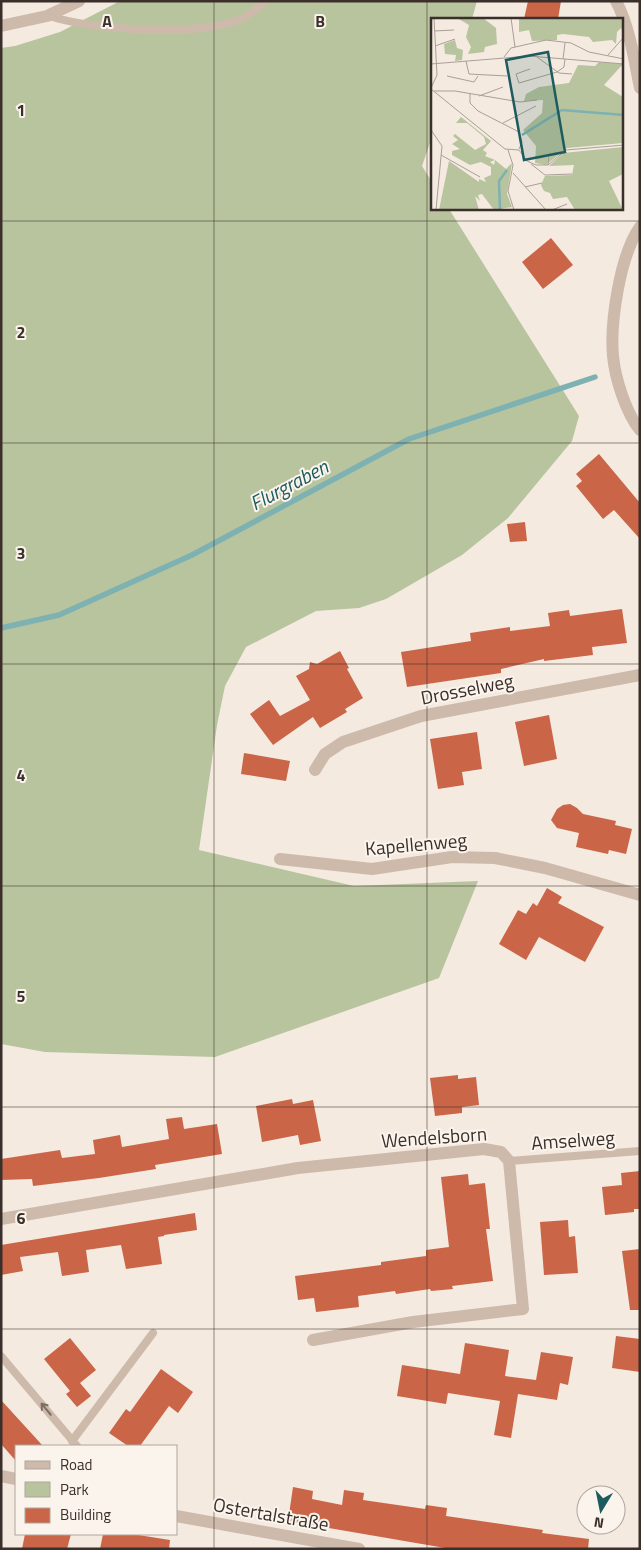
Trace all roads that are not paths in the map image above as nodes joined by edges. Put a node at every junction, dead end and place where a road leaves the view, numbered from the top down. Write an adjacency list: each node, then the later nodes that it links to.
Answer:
1 (79, 1): 4 (street)
2 (266, 1): 4 (lane)
3 (616, 1): 5 (street)
4 (47, 16): 7 (street)
5 (622, 18)
6 (624, 23): 8 (street)
7 (1, 26)
8 (640, 88)
9 (640, 227): 10 (street)
10 (640, 430)
11 (640, 675): 12 (street, Drosselweg)
12 (315, 770)
13 (280, 859): 14 (street, Kapellenweg)
14 (640, 895)
15 (640, 1151): 16 (lane, Amselweg)
16 (509, 1161): 17 (street, Wendelsborn); 19 (street, Wendelsborn)
17 (1, 1219)
18 (153, 1333): 21 (lane)
19 (314, 1340)
20 (1, 1356): 21 (lane, one-way to 20)
21 (74, 1443)
22 (1, 1476): 23 (street)
23 (15, 1479)
24 (178, 1514): 25 (street, Ostertalstraße)
25 (359, 1549)

